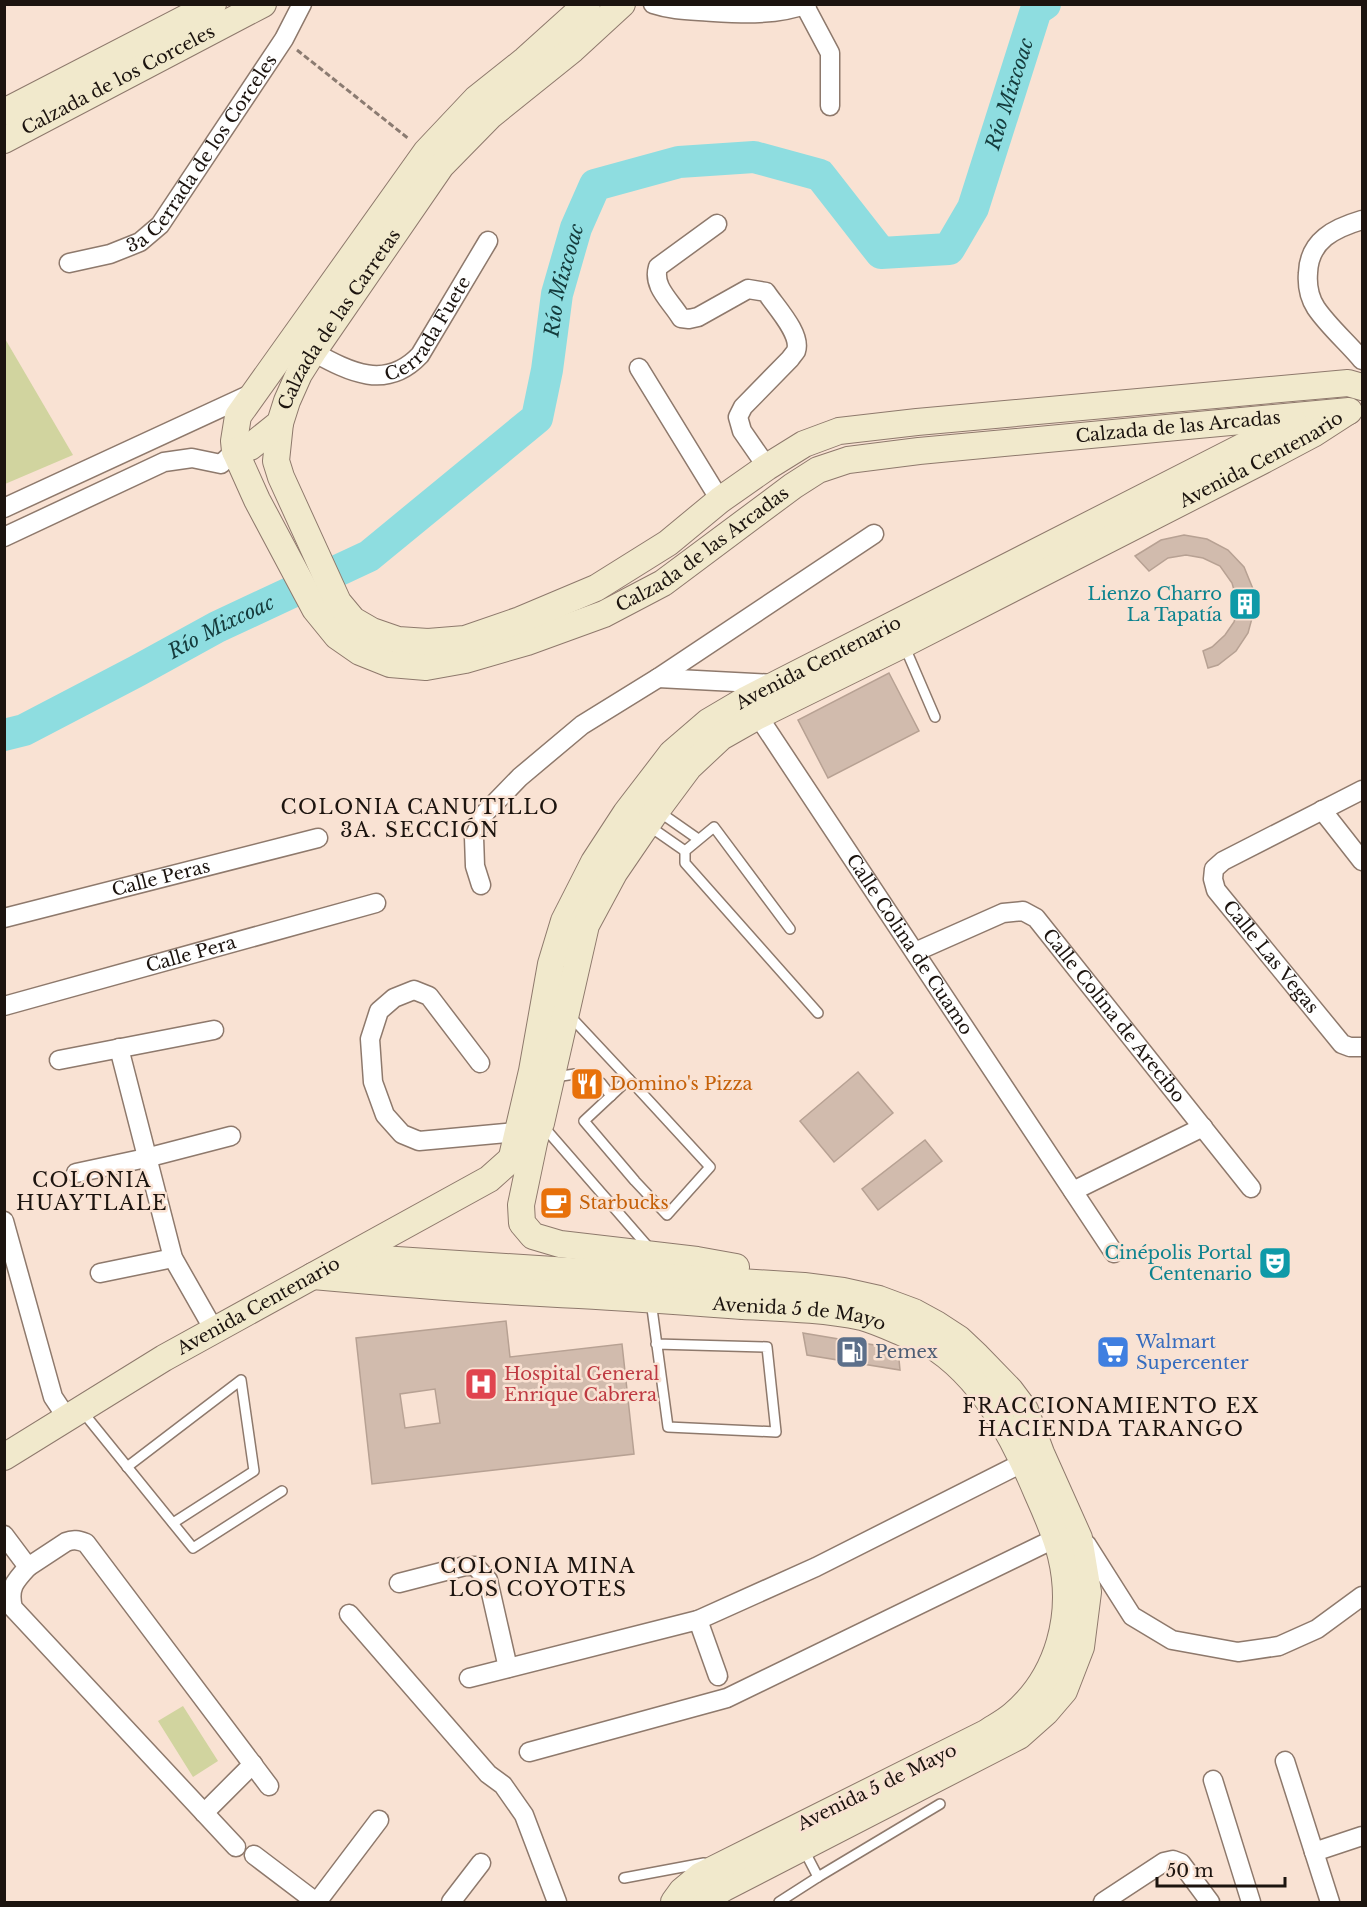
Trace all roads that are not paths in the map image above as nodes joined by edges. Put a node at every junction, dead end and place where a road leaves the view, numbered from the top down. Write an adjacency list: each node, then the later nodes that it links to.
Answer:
1 (213, 4): 9 (main road, Calzada de los Corceles)
2 (263, 4): 10 (main road, Calzada de los Corceles)
3 (302, 4): 14 (street, 3a Cerrada de los Corceles)
4 (587, 4): 19 (main road, Calzada de las Carretas)
5 (622, 4): 15 (main road, Calzada de las Carretas)
6 (653, 4): 7 (street)
7 (806, 5): 8 (street)
8 (830, 106)
9 (4, 112)
10 (4, 140)
11 (1362, 220): 16 (street)
12 (717, 224): 25 (street)
13 (488, 241): 15 (street, Cerrada Fuete)
14 (69, 263)
15 (313, 352): 22 (main road, Calzada de las Carretas)
16 (1362, 360)
17 (639, 368): 26 (street)
18 (1357, 391): 20 (main road, Avenida Centenario); 21 (main road, Calzada de las Arcadas); 31 (main road, Avenida Centenario)
19 (254, 393): 23 (main road, Calzada de las Arcadas); 27 (street, Calzada de las Carretas)
20 (1307, 414): 24 (main road, Calzada de las Arcadas); 31 (main road, Avenida Centenario)
21 (917, 422): 24 (main road); 25 (main road, Calzada de las Arcadas)
22 (280, 423): 23 (main road, Calzada de las Carretas); 30 (main road, Calzada de las Arcadas)
23 (235, 451): 29 (street, Calzada de las Carretas); 30 (main road, Calzada de las Arcadas)
24 (919, 451): 30 (main road, Calzada de las Arcadas)
25 (767, 467): 26 (main road, Calzada de las Arcadas)
26 (720, 500): 30 (main road, Calzada de las Arcadas)
27 (4, 508)
28 (874, 534): 32 (street)
29 (4, 537)
30 (326, 605)
31 (899, 634): 33 (main road, Avenida Centenario); 34 (main road, Avenida Centenario); 36 (lane)
32 (658, 678): 33 (street); 44 (street)
33 (776, 684): 34 (street); 35 (main road, Avenida Centenario)
34 (807, 691): 35 (main road, Avenida Centenario)
35 (752, 707): 39 (main road, Avenida Centenario); 48 (street, Calle Colina de Cuamo)
36 (935, 717)
37 (1362, 790): 38 (street, Calle Las Vegas)
38 (1322, 810): 43 (street); 53 (street, Calle Las Vegas)
39 (642, 811): 41 (lane); 42 (lane); 50 (main road, Avenida Centenario); 61 (main road, Avenida Centenario)
40 (318, 838): 46 (street, Calle Peras)
41 (698, 839): 42 (lane); 47 (lane)
42 (685, 851): 51 (lane)
43 (1362, 861)
44 (481, 885)
45 (376, 903): 49 (street, Calle Pera)
46 (4, 918)
47 (790, 929)
48 (915, 952): 60 (street, Calle Colina de Arecibo); 66 (street, Calle Colina de Cuamo)
49 (4, 1006)
50 (566, 1012): 57 (main road, Avenida Centenario); 58 (lane)
51 (818, 1014)
52 (214, 1030): 54 (street)
53 (1362, 1047)
54 (119, 1048): 55 (street); 63 (street)
55 (59, 1060)
56 (480, 1063): 61 (street)
57 (553, 1077): 59 (lane); 61 (main road, Avenida Centenario)
58 (629, 1079): 59 (lane); 59 (lane)
59 (611, 1096)
60 (1203, 1128): 65 (street, Calle Colina de Arecibo); 66 (street)
61 (531, 1131): 69 (main road, Avenida Centenario); 73 (lane); 73 (main road)
62 (231, 1136): 63 (street)
63 (146, 1158): 64 (street); 70 (street)
64 (76, 1173)
65 (1251, 1188)
66 (1073, 1191): 68 (street, Calle Colina de Cuamo)
67 (4, 1221): 77 (street)
68 (1114, 1253)
69 (350, 1257): 72 (main road, Avenida Centenario); 73 (main road, Avenida 5 de Mayo)
70 (173, 1258): 71 (street); 74 (street)
71 (100, 1273)
72 (312, 1276): 73 (main road, Avenida 5 de Mayo); 74 (main road, Avenida Centenario)
73 (652, 1277): 75 (main road, Avenida 5 de Mayo); 75 (main road, Avenida 5 de Mayo); 76 (lane)
74 (214, 1330): 77 (main road, Avenida Centenario)
75 (931, 1333): 79 (main road, Avenida 5 de Mayo)
76 (656, 1344): 76 (lane)
77 (74, 1414): 78 (main road, Avenida Centenario); 80 (lane)
78 (4, 1457)
79 (1033, 1457): 84 (main road, Avenida 5 de Mayo); 89 (street)
80 (127, 1467): 82 (lane); 82 (lane)
81 (282, 1491): 82 (lane)
82 (173, 1523)
83 (4, 1535): 85 (street)
84 (1067, 1538): 87 (street); 93 (street); 99 (main road, Avenida 5 de Mayo)
85 (28, 1567): 95 (street); 100 (street)
86 (399, 1583): 90 (street)
87 (1362, 1596)
88 (349, 1614): 113 (street)
89 (698, 1620): 90 (street); 91 (street)
90 (508, 1668): 92 (street)
91 (718, 1676)
92 (469, 1678)
93 (529, 1752)
94 (1285, 1761): 105 (street)
95 (253, 1764): 97 (street); 100 (street)
96 (1213, 1780): 119 (street)
97 (269, 1786)
98 (940, 1804): 109 (lane)
99 (859, 1807): 104 (main road, Avenida 5 de Mayo); 107 (main road, Avenida 5 de Mayo)
100 (204, 1813): 103 (street)
101 (379, 1820): 111 (street)
102 (1362, 1836): 105 (street)
103 (237, 1847)
104 (803, 1847): 109 (lane); 115 (main road, Avenida 5 de Mayo)
105 (1314, 1852): 120 (street)
106 (254, 1855): 111 (street)
107 (738, 1855): 110 (lane); 114 (main road, Avenida 5 de Mayo)
108 (481, 1863): 112 (street)
109 (818, 1877): 116 (lane)
110 (624, 1878)
111 (316, 1902)
112 (451, 1902)
113 (557, 1902)
114 (674, 1902)
115 (700, 1902)
116 (779, 1902)
117 (1103, 1902): 118 (street)
118 (1210, 1902)
119 (1251, 1902)
120 (1330, 1902)

